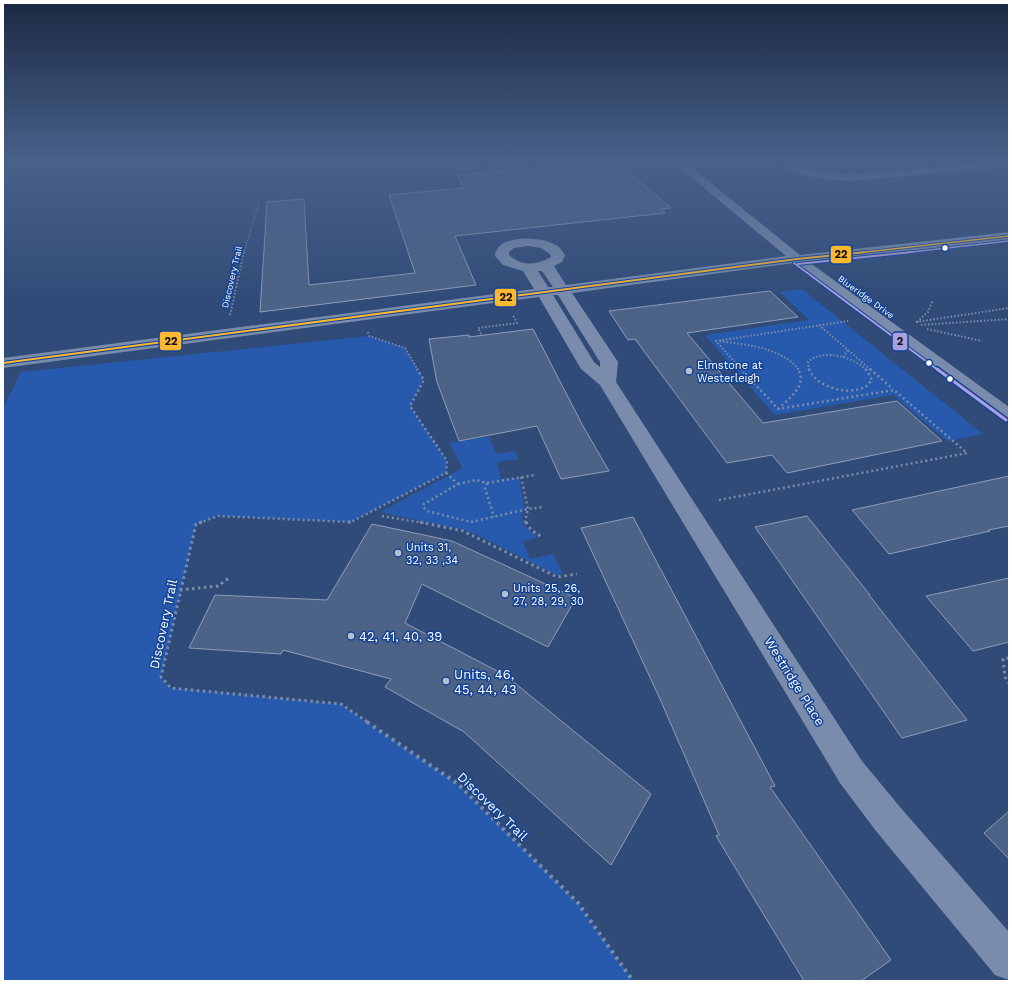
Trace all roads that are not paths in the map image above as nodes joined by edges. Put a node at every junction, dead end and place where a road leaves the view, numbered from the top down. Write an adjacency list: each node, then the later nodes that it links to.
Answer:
1 (738, 208): 4 (street, Blueridge Drive)
2 (743, 208): 4 (street, Blueridge Drive)
3 (1009, 236): 4 (street)
4 (804, 259): 7 (street); 11 (street, Blueridge Drive); 12 (street, Blueridge Drive)
5 (546, 265): 6 (street); 6 (street); 7 (street)
6 (528, 268): 8 (street, Westridge Place)
7 (562, 290): 8 (street); 10 (street)
8 (543, 292): 9 (street); 10 (street, Westridge Place)
9 (3, 363)
10 (607, 382): 13 (street, Westridge Place)
11 (1009, 398)
12 (1009, 416)
13 (1009, 961)

